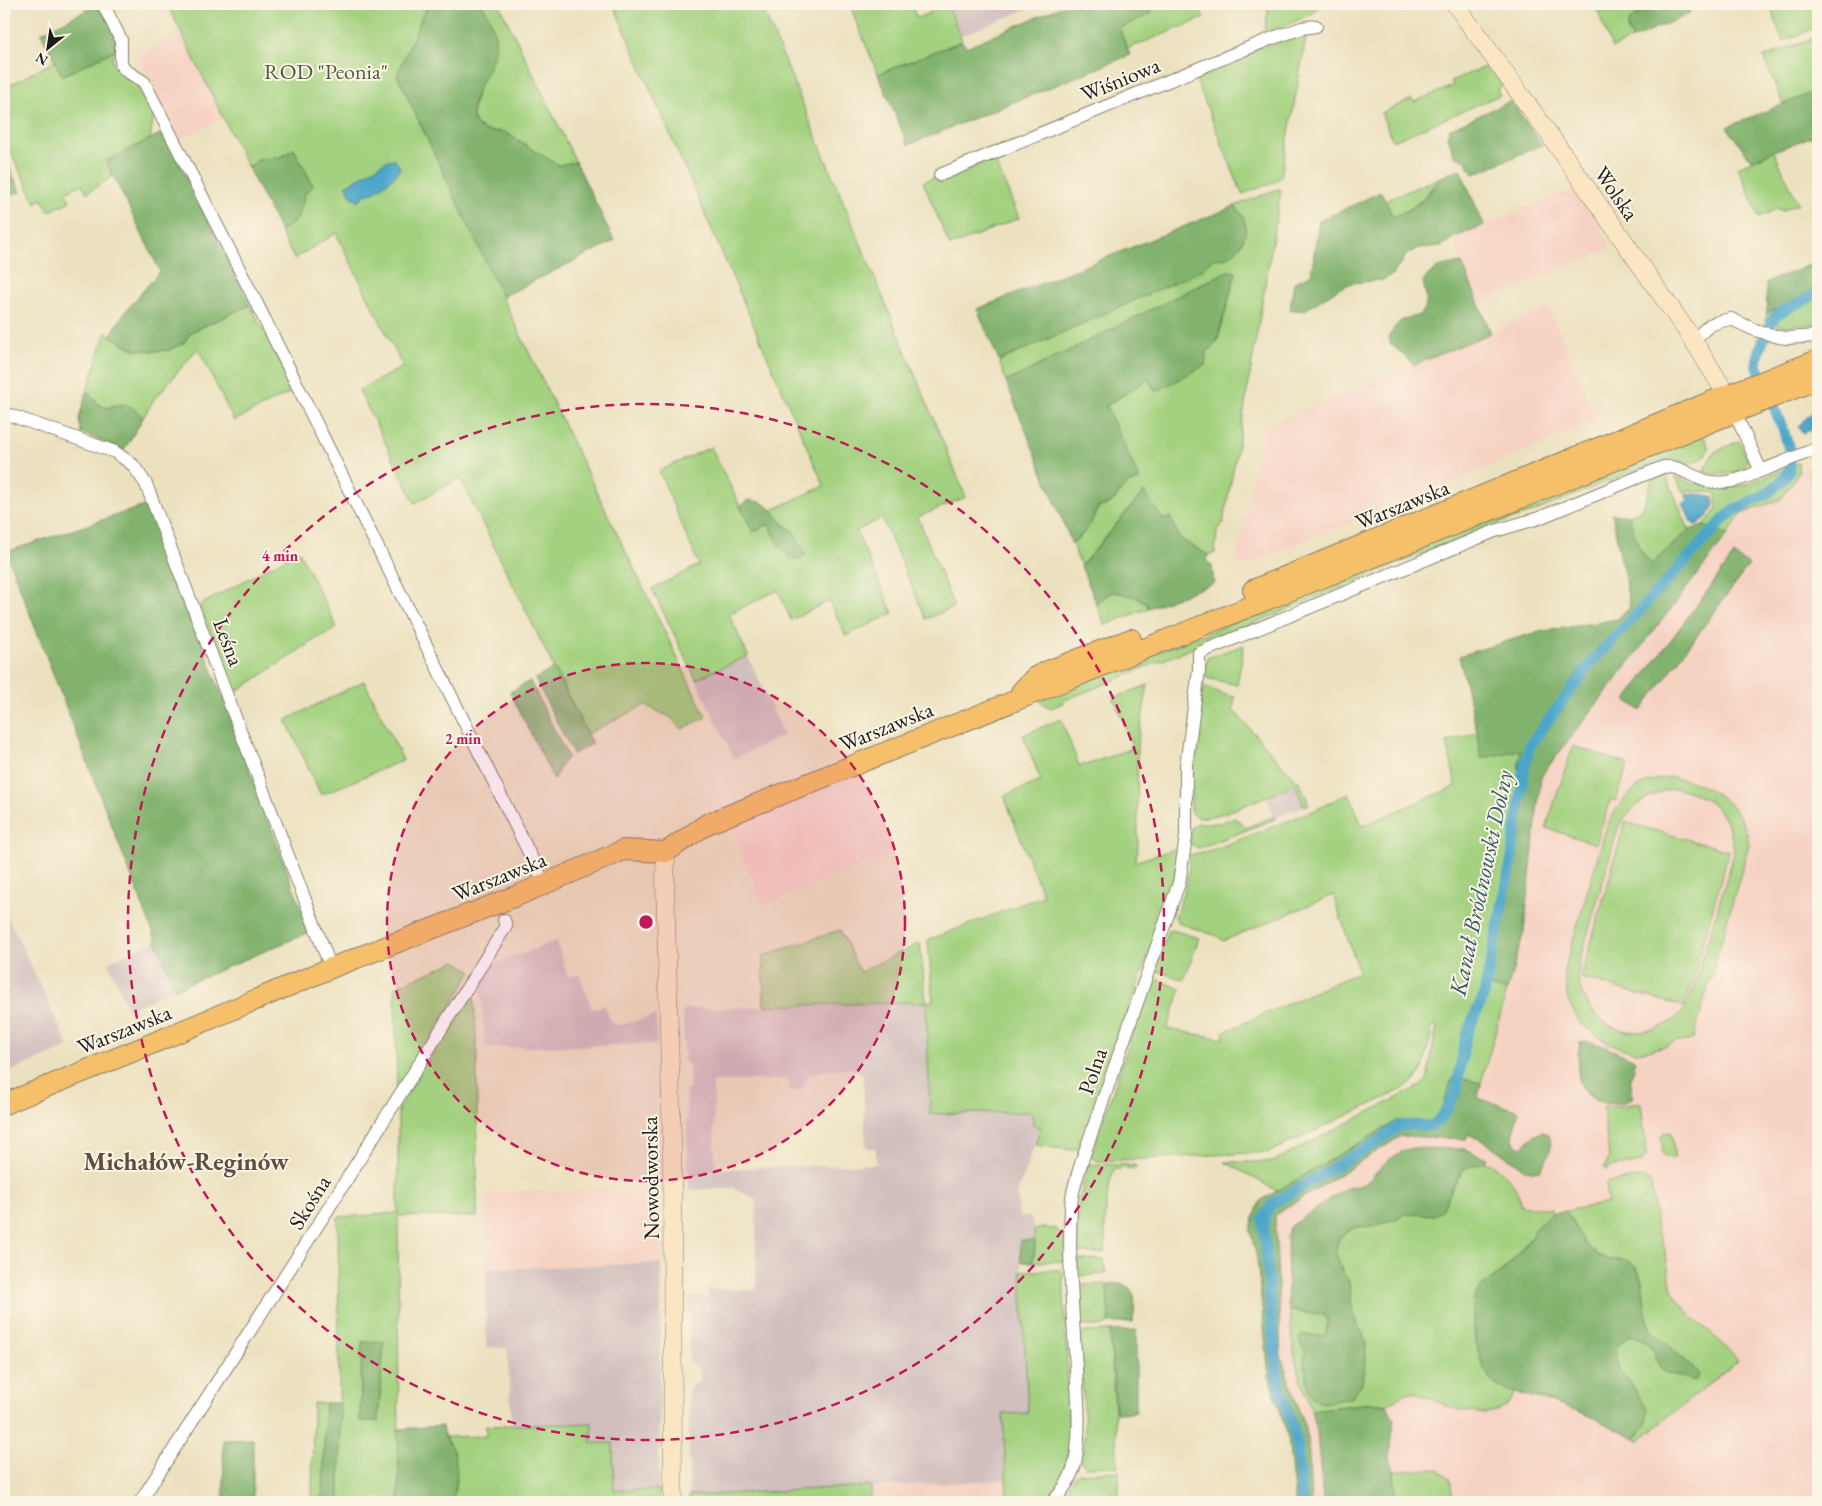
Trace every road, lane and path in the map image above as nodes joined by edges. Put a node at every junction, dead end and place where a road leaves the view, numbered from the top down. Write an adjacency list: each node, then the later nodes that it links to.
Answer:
1 (103, 4): 15 (street)
2 (1455, 4): 6 (main road, Wolska)
3 (1316, 26): 4 (street, Wiśniowa)
4 (940, 175)
5 (1818, 336): 6 (street)
6 (1693, 340): 10 (main road, Wolska)
7 (1818, 360): 9 (main road, Warszawska)
8 (1818, 378): 9 (main road, Warszawska)
9 (1781, 384): 10 (main road, Warszawska)
10 (1731, 404): 13 (street); 14 (main road, Warszawska)
11 (4, 413): 17 (street, Leśna)
12 (1818, 448): 13 (street)
13 (1767, 469): 21 (street, Polna)
14 (666, 852): 15 (main road, Warszawska); 20 (main road, Nowodworska)
15 (544, 883): 17 (main road, Warszawska)
16 (504, 920): 19 (street, Skośna)
17 (331, 968): 18 (main road, Warszawska)
18 (4, 1104)
19 (140, 1502)
20 (673, 1502)
21 (1052, 1502)

